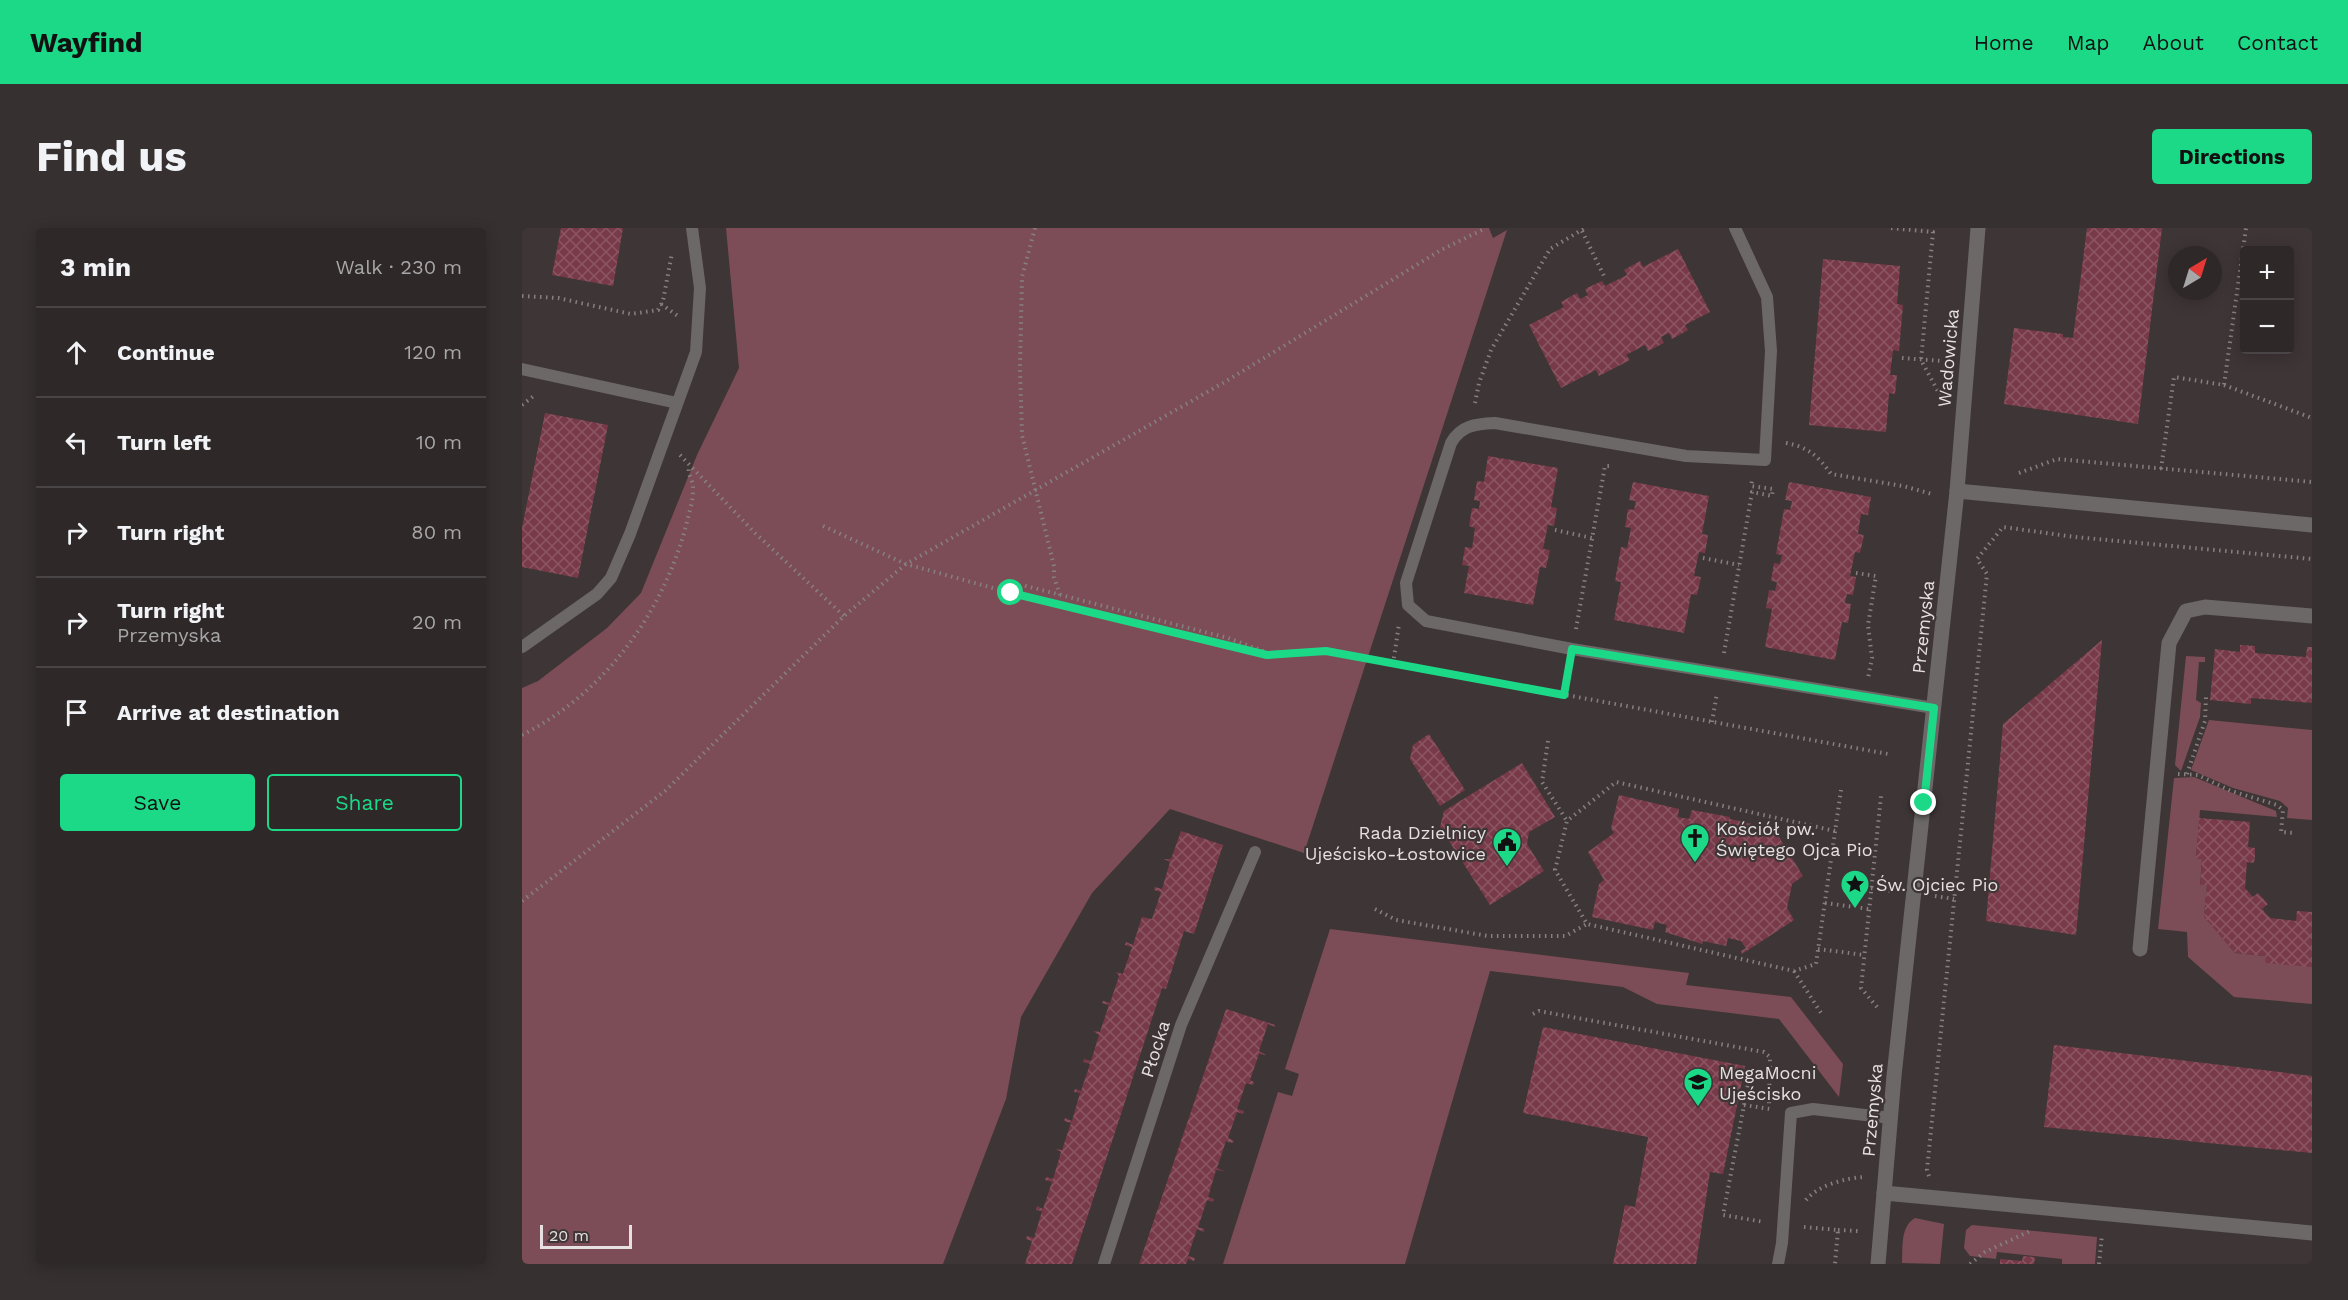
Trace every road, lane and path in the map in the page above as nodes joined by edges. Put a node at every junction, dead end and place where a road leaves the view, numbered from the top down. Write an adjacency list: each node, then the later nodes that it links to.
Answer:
1 (692, 228): 20 (lane)
2 (1035, 228): 31 (path)
3 (1486, 228): 31 (path)
4 (1735, 228): 24 (lane)
5 (1892, 228): 15 (path)
6 (1978, 228): 32 (street, Wadowicka)
7 (2246, 228): 18 (path)
8 (1583, 230): 10 (path); 22 (path)
9 (673, 251): 12 (path)
10 (1604, 276)
11 (522, 296): 12 (path)
12 (661, 304): 13 (path)
13 (680, 319)
14 (1902, 358): 15 (path)
15 (1921, 360): 16 (path); 19 (path)
16 (1942, 361)
17 (522, 369): 20 (lane)
18 (2224, 385): 21 (path); 27 (path)
19 (1940, 395)
20 (677, 403): 48 (lane)
21 (2312, 418)
22 (1472, 424): 24 (lane); 45 (lane)
23 (676, 451): 25 (path)
24 (1765, 460): 33 (path)
25 (689, 465): 46 (path); 58 (path)
26 (1610, 467): 37 (path)
27 (2161, 469): 28 (path); 29 (path)
28 (2012, 476)
29 (2312, 482)
30 (1756, 486): 41 (path)
31 (1034, 489): 40 (path); 44 (path)
32 (1957, 491): 34 (street); 56 (street, Przemyska)
33 (1932, 494)
34 (2312, 525)
35 (823, 526): 40 (path)
36 (1555, 530): 37 (path)
37 (1592, 538): 49 (path)
38 (1703, 558): 41 (path)
39 (2312, 559): 85 (path)
40 (906, 564): 43 (path); 46 (path)
41 (1739, 565): 52 (path)
42 (1856, 573): 54 (path)
43 (1002, 591): 44 (path); 50 (path)
44 (1060, 595): 50 (path)
45 (1408, 605): 49 (lane); 51 (path)
46 (844, 616): 69 (path)
47 (2312, 616): 61 (street)
48 (522, 647)
49 (1572, 649): 52 (lane); 53 (path)
50 (1272, 655): 51 (path)
51 (1393, 664): 53 (path)
52 (1720, 673): 54 (lane); 57 (path)
53 (1564, 695): 57 (path)
54 (1865, 696): 56 (lane)
55 (2206, 697): 62 (path)
56 (1934, 708): 83 (street, Przemyska)
57 (1712, 722): 60 (path)
58 (522, 735)
59 (1548, 741): 65 (path)
60 (1888, 754)
61 (2156, 771): 62 (path); 75 (street)
62 (2187, 774): 67 (path)
63 (1841, 790): 66 (path)
64 (1881, 796): 72 (path)
65 (1567, 821): 66 (path); 73 (path)
66 (1835, 831): 70 (path)
67 (2295, 833)
68 (1255, 852): 93 (lane, Płocka)
69 (522, 901)
70 (1825, 903): 72 (path); 74 (path)
71 (1375, 909): 73 (path)
72 (1869, 909): 76 (path)
73 (1587, 924): 77 (path)
74 (1818, 949): 76 (path); 77 (path)
75 (2140, 949)
76 (1864, 955): 78 (path)
77 (1794, 971): 80 (path)
78 (1862, 988)
79 (1533, 1014): 82 (path)
80 (1823, 1016)
81 (1750, 1074): 89 (path)
82 (1769, 1109)
83 (1891, 1118): 86 (street, Przemyska); 89 (lane)
84 (1865, 1177): 87 (path)
85 (1930, 1179)
86 (1884, 1193): 91 (street); 96 (street, Przemyska)
87 (1804, 1210)
88 (1803, 1219): 95 (path)
89 (1784, 1226): 94 (lane)
90 (2038, 1226): 97 (path)
91 (2312, 1233)
92 (2102, 1237): 98 (path)
93 (1104, 1264)
94 (1778, 1264)
95 (1835, 1264)
96 (1878, 1264)
97 (1970, 1264)
98 (2099, 1264)

